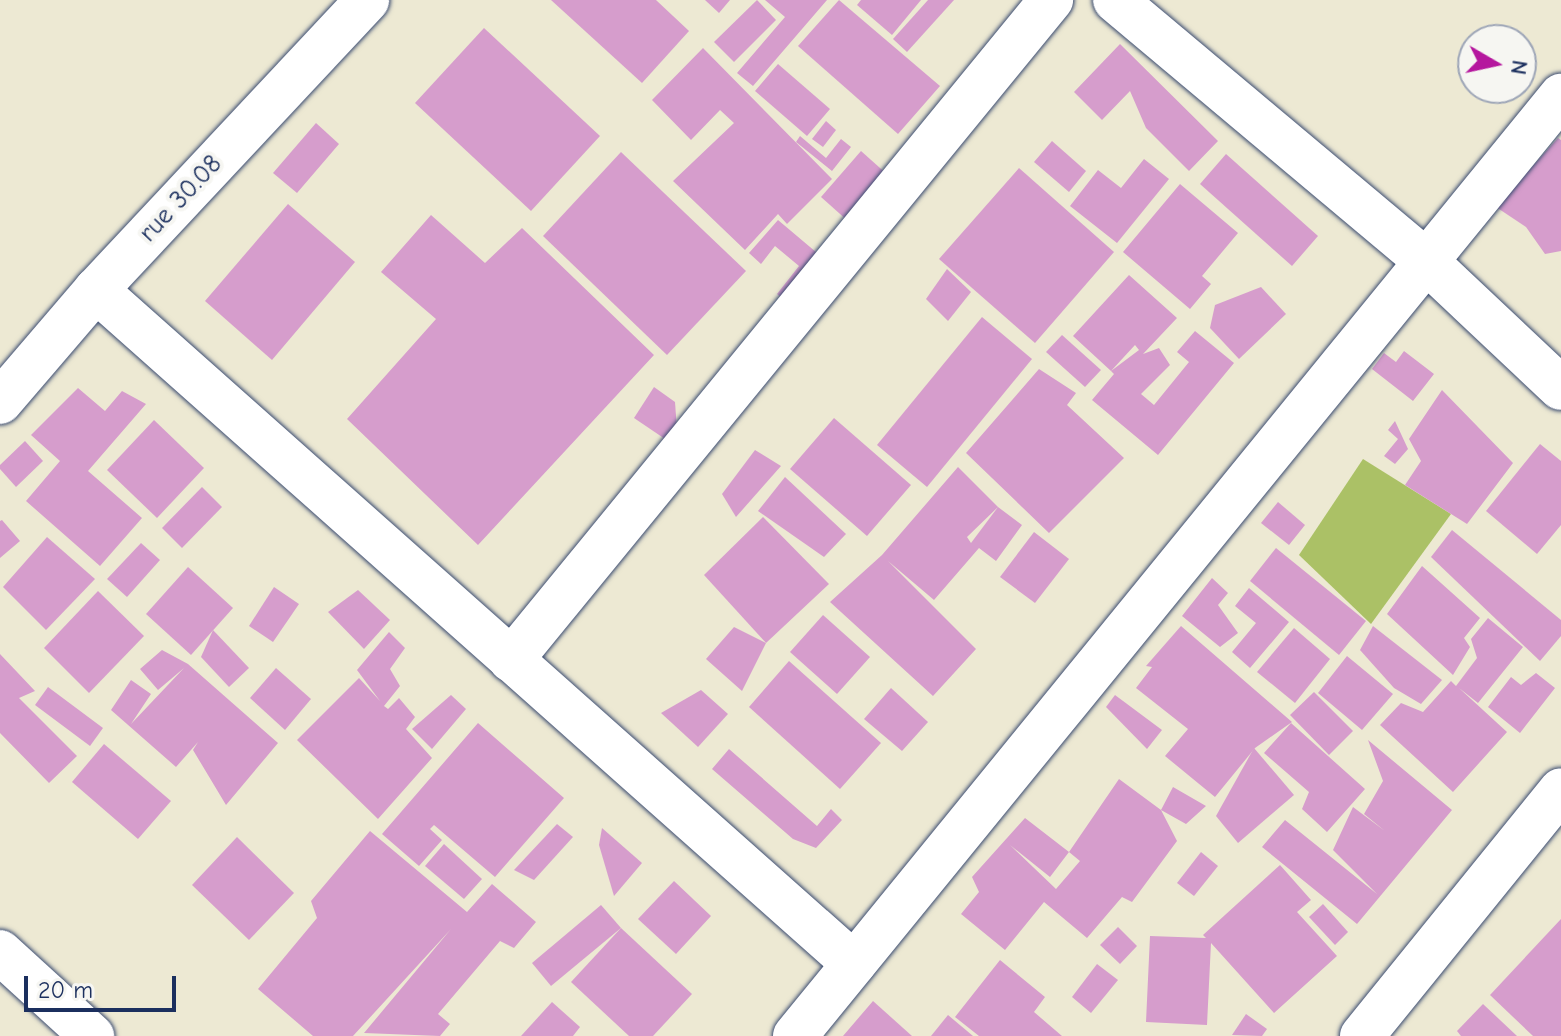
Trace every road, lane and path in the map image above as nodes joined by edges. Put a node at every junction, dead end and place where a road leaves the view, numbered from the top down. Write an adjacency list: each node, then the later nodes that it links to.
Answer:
1 (367, 0): 6 (street, rue 30.08)
2 (1051, 0): 9 (street)
3 (1115, 0): 5 (street)
4 (1561, 96): 5 (street)
5 (1426, 261): 7 (street); 12 (street)
6 (96, 290): 8 (street, rue 30.08); 9 (street)
7 (1561, 388)
8 (0, 402)
9 (511, 660): 12 (street)
10 (1561, 790): 15 (street)
11 (0, 952): 13 (street)
12 (854, 964): 14 (street)
13 (92, 1036)
14 (795, 1036)
15 (1362, 1036)

